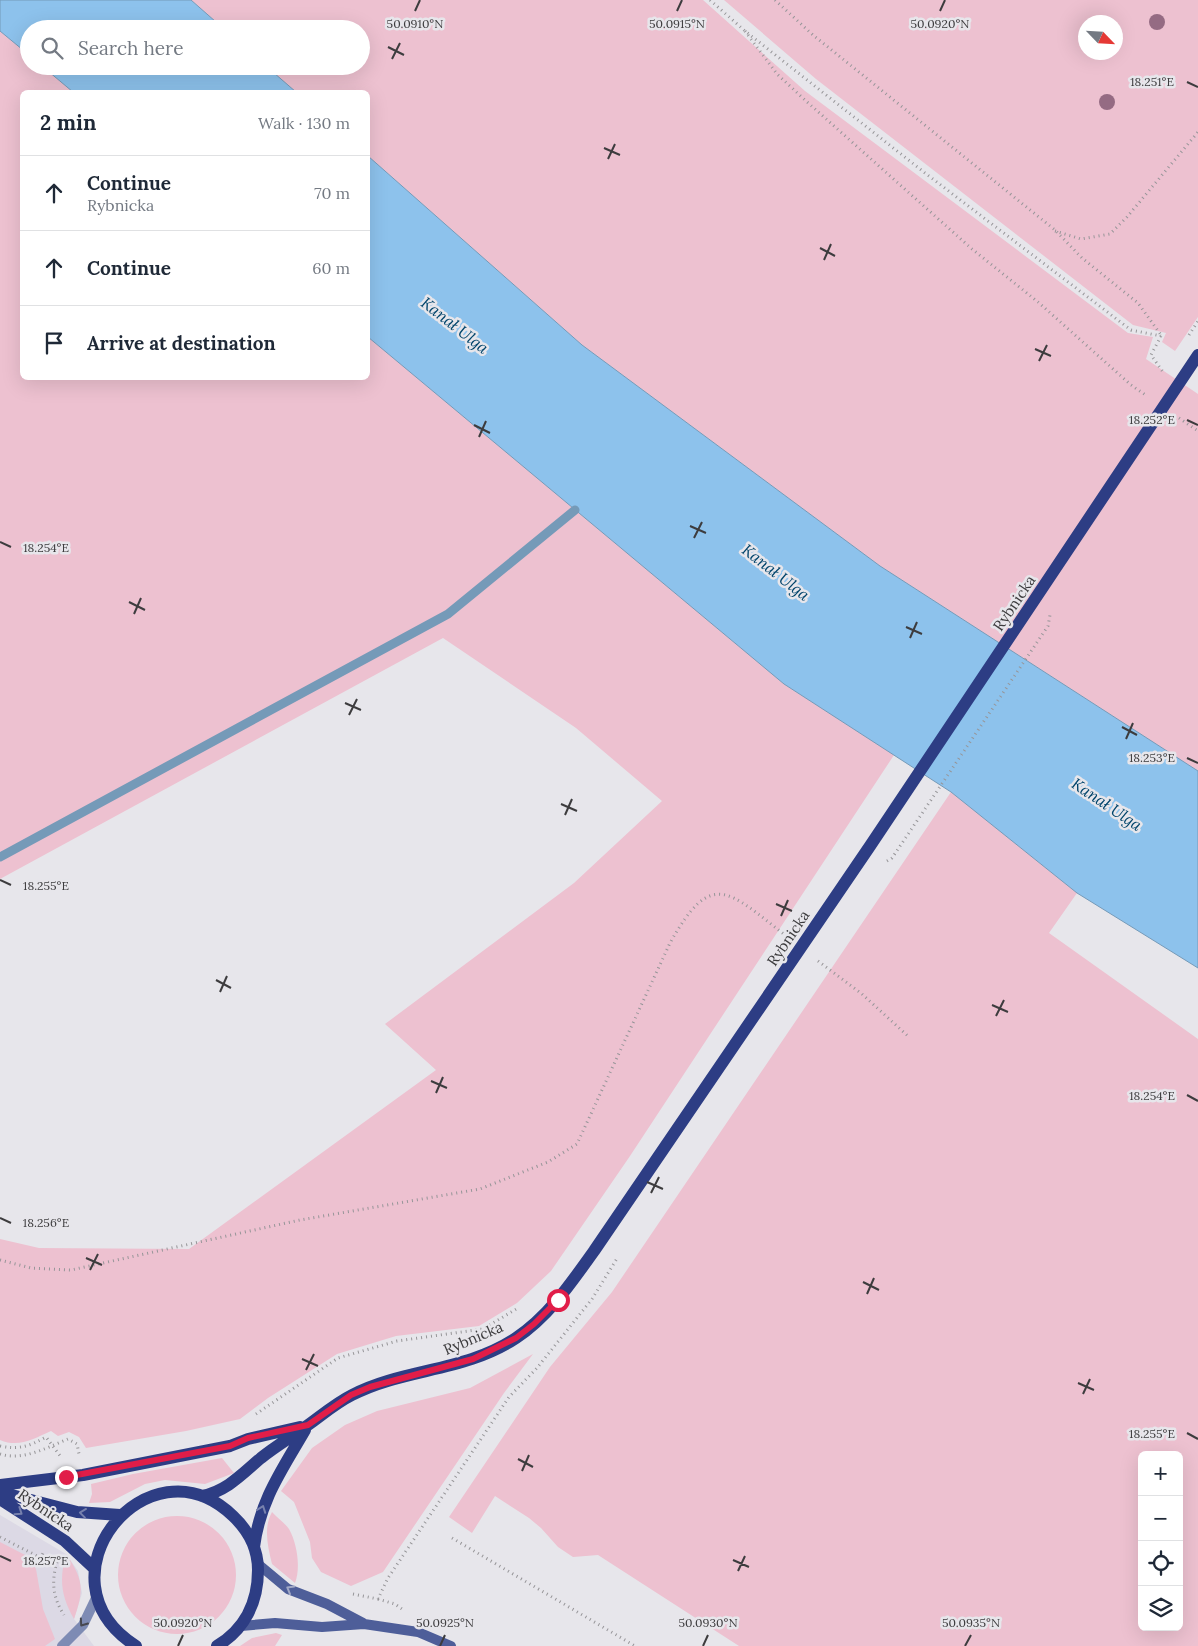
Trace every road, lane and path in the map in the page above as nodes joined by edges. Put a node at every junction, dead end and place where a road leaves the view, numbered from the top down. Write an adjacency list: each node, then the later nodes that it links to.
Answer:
1 (710, 0): 3 (path)
2 (775, 0): 5 (path)
3 (745, 31): 6 (path); 9 (path)
4 (1198, 132): 5 (path)
5 (1055, 230): 6 (path)
6 (1161, 336): 8 (path)
7 (1198, 355): 19 (main road, Rybnicka)
8 (1164, 372)
9 (1153, 400)
10 (1176, 416): 11 (path)
11 (1198, 431)
12 (787, 937): 16 (path)
13 (817, 960): 14 (path)
14 (910, 1037)
15 (622, 1250): 37 (path)
16 (0, 1260)
17 (519, 1307): 18 (path)
18 (252, 1416)
19 (308, 1425): 25 (main road); 27 (main road, Rybnicka); 32 (main road, Rybnicka, one-way to 19)
20 (53, 1445): 21 (path); 22 (path); 23 (path); 24 (path)
21 (0, 1446)
22 (0, 1454)
23 (80, 1456)
24 (63, 1459)
25 (0, 1485)
26 (0, 1492): 29 (main road, Rybnicka, one-way to 26)
27 (202, 1496): 29 (main road, Rybnicka); 32 (main road, Rybnicka)
28 (0, 1499): 36 (main road, Rybnicka, one-way to 36)
29 (120, 1515): 36 (main road, Rybnicka)
30 (0, 1537): 33 (path)
31 (452, 1538): 46 (path)
32 (254, 1547): 35 (main road, Rybnicka)
33 (41, 1558)
34 (58, 1559): 39 (path)
35 (258, 1564): 40 (street, one-way to 35); 41 (main road, Rybnicka)
36 (95, 1569): 38 (main road, Rybnicka)
37 (349, 1593)
38 (97, 1596): 43 (street, one-way to 43); 44 (main road, Rybnicka)
39 (66, 1618)
40 (364, 1624): 41 (street); 45 (street)
41 (241, 1626): 42 (main road, Rybnicka)
42 (222, 1644)
43 (62, 1646)
44 (136, 1646)
45 (451, 1646)
46 (635, 1646)

